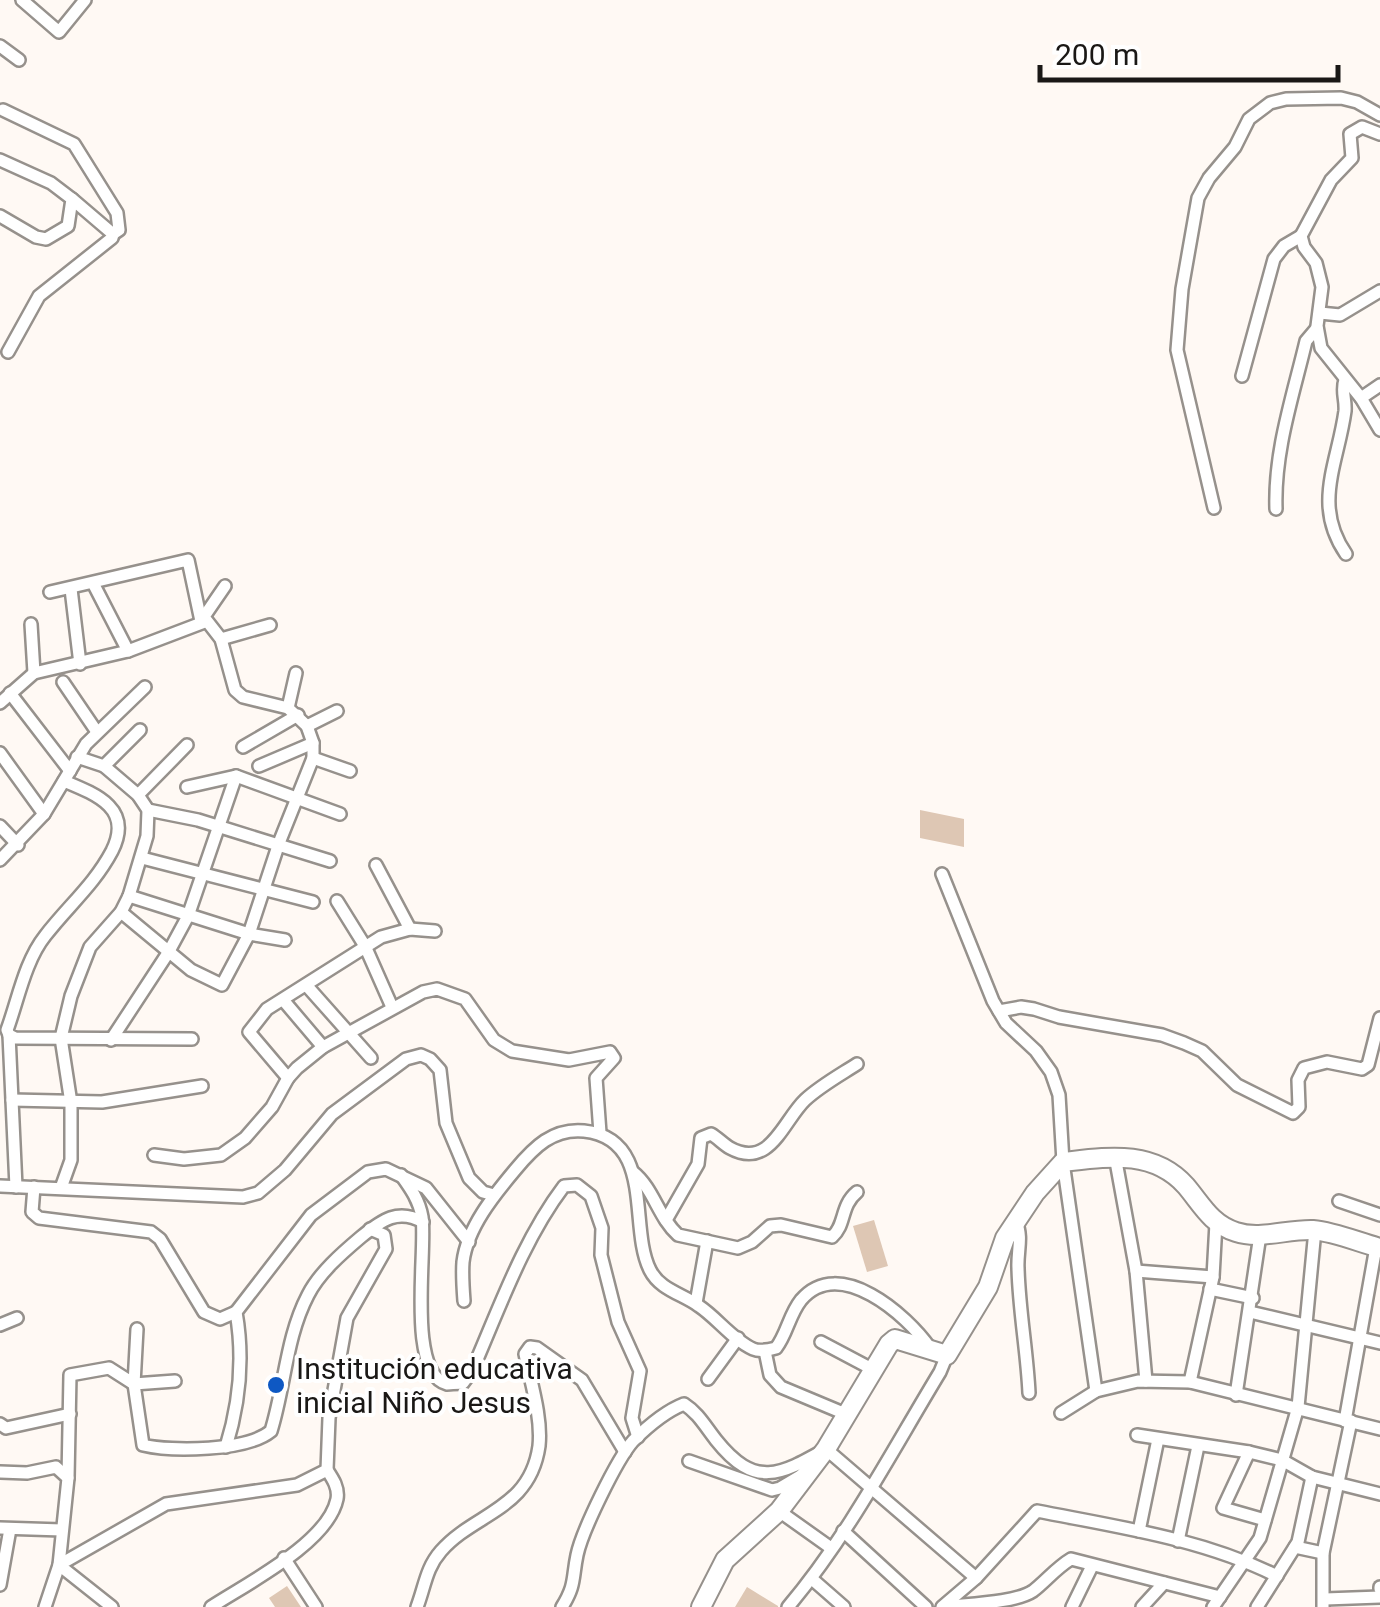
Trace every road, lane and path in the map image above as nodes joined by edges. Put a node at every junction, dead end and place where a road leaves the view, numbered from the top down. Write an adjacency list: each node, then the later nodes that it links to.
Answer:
1 (22, 0): 2 (street)
2 (85, 0)
3 (0, 46): 4 (street)
4 (0, 54)
5 (3, 110): 11 (street)
6 (1380, 115): 22 (street)
7 (1380, 134): 12 (street)
8 (0, 160): 9 (street)
9 (72, 199): 10 (street); 11 (street)
10 (0, 216)
11 (113, 234): 16 (street)
12 (1301, 236): 14 (street); 17 (street)
13 (1380, 291): 14 (street)
14 (1320, 313): 15 (street)
15 (1317, 328): 18 (street); 23 (street)
16 (8, 352)
17 (1242, 376)
18 (1346, 380): 20 (street); 24 (street)
19 (1380, 385): 20 (street)
20 (1361, 398): 21 (street)
21 (1380, 430)
22 (1214, 508)
23 (1276, 508)
24 (1346, 554)
25 (94, 583): 27 (street); 29 (street); 33 (street)
26 (225, 586): 29 (street)
27 (71, 589): 28 (street); 34 (street)
28 (50, 592)
29 (201, 621): 32 (street); 33 (street)
30 (30, 624): 35 (street)
31 (270, 625): 32 (street)
32 (221, 639): 41 (street)
33 (128, 650): 34 (street)
34 (80, 664): 35 (street)
35 (34, 673): 39 (street)
36 (296, 673): 41 (street)
37 (63, 682): 45 (street)
38 (145, 687): 45 (street)
39 (10, 693): 40 (street); 55 (street)
40 (0, 703)
41 (293, 712): 43 (street); 48 (street)
42 (338, 712): 43 (street)
43 (308, 726): 46 (street)
44 (140, 730): 52 (street)
45 (97, 732): 50 (street)
46 (313, 743): 51 (street); 53 (street)
47 (187, 745): 58 (street)
48 (243, 748)
49 (0, 753): 61 (street)
50 (77, 757): 52 (street); 55 (street)
51 (313, 758): 54 (street); 59 (street)
52 (104, 766): 58 (street)
53 (259, 766)
54 (350, 771)
55 (67, 776): 61 (street); 91 (street)
56 (236, 776): 57 (street); 59 (street); 64 (street)
57 (187, 786)
58 (138, 795): 60 (street)
59 (296, 797): 62 (street); 65 (street)
60 (148, 810): 64 (street); 67 (street)
61 (44, 814): 66 (street)
62 (340, 814)
63 (0, 826): 66 (street)
64 (217, 826): 65 (street); 71 (street)
65 (279, 843): 69 (street); 73 (street)
66 (18, 845): 68 (street)
67 (142, 858): 71 (street); 74 (street)
68 (0, 860)
69 (330, 860)
70 (376, 864): 79 (street)
71 (201, 873): 73 (street); 78 (street)
72 (942, 874): 88 (street)
73 (264, 890): 76 (street); 81 (street)
74 (129, 896): 77 (street); 78 (street)
75 (336, 901): 83 (street)
76 (313, 902)
77 (121, 912): 84 (street); 92 (street)
78 (188, 916): 81 (street); 84 (street)
79 (410, 930): 80 (street); 83 (street)
80 (435, 931)
81 (248, 934): 82 (street); 84 (street)
82 (285, 940)
83 (365, 946): 85 (street); 87 (street)
84 (168, 953): 94 (street)
85 (307, 986): 86 (street); 90 (street)
86 (284, 1000): 95 (street); 98 (street)
87 (392, 1006): 90 (street); 102 (street)
88 (999, 1011): 89 (street); 105 (street)
89 (1380, 1018)
90 (348, 1032): 95 (street); 96 (street)
91 (9, 1035): 92 (street); 100 (street)
92 (62, 1038): 94 (street); 101 (street)
93 (192, 1038): 94 (street)
94 (110, 1040)
95 (323, 1047): 98 (street)
96 (371, 1058)
97 (857, 1064): 116 (street)
98 (288, 1078): 103 (street)
99 (202, 1086): 101 (street)
100 (12, 1100): 101 (street); 109 (street)
101 (71, 1103): 111 (street)
102 (600, 1133): 106 (street); 113 (street)
103 (154, 1155)
104 (1115, 1156): 105 (street); 119 (street); 126 (street)
105 (1063, 1162): 118 (street); 149 (street)
106 (633, 1172): 116 (street); 130 (street)
107 (402, 1175): 117 (street); 124 (street); 131 (street)
108 (0, 1186): 109 (street)
109 (16, 1187): 110 (street)
110 (34, 1187): 111 (street); 131 (street)
111 (62, 1188): 113 (street)
112 (857, 1192): 123 (street)
113 (494, 1196): 124 (street)
114 (1339, 1201): 115 (street)
115 (1380, 1215)
116 (666, 1220): 123 (street)
117 (423, 1222): 120 (street); 160 (street)
118 (1016, 1222): 142 (street); 150 (street)
119 (1216, 1223): 122 (street); 127 (street)
120 (370, 1230): 163 (street); 169 (street)
121 (1316, 1230): 122 (street); 125 (street); 135 (street)
122 (1260, 1235): 128 (street)
123 (707, 1240): 130 (street)
124 (469, 1242): 129 (street)
125 (1378, 1247): 138 (street)
126 (1136, 1272): 127 (street); 146 (street)
127 (1212, 1283): 128 (street); 147 (street)
128 (1253, 1298): 132 (street)
129 (464, 1301)
130 (696, 1303): 137 (street)
131 (236, 1312): 163 (street)
132 (1250, 1312): 135 (street); 151 (street)
133 (17, 1318): 134 (street)
134 (0, 1325)
135 (1308, 1328): 138 (street); 152 (street)
136 (136, 1329): 148 (street)
137 (738, 1338): 141 (street); 144 (street)
138 (1361, 1339): 140 (street); 156 (street)
139 (821, 1342): 143 (street)
140 (1380, 1343)
141 (765, 1351): 142 (street); 155 (street)
142 (938, 1351): 143 (street); 175 (street)
143 (872, 1369): 155 (street)
144 (708, 1379)
145 (174, 1381): 148 (street)
146 (1146, 1381): 147 (street); 149 (street)
147 (1190, 1382): 151 (street)
148 (134, 1384): 154 (street); 163 (street)
149 (1096, 1392): 153 (street)
150 (1029, 1393)
151 (1236, 1395): 152 (street)
152 (1298, 1406): 156 (street); 167 (street)
153 (1061, 1413)
154 (70, 1414): 157 (street); 173 (street)
155 (848, 1415): 164 (street)
156 (1348, 1421): 158 (street); 174 (street)
157 (0, 1424)
158 (1380, 1429)
159 (1138, 1436): 161 (street)
160 (638, 1437): 164 (street); 165 (street)
161 (1158, 1439): 162 (street); 182 (street)
162 (1198, 1446): 166 (street); 183 (street)
163 (226, 1447)
164 (826, 1449): 171 (street); 175 (street)
165 (624, 1452): 205 (street); 206 (street)
166 (1249, 1452): 167 (street); 178 (street)
167 (1282, 1460): 172 (street); 178 (street)
168 (689, 1461): 171 (street)
169 (327, 1470): 187 (street); 189 (street)
170 (0, 1472): 173 (street)
171 (806, 1472): 177 (street)
172 (1312, 1477): 174 (street); 184 (street)
173 (68, 1478): 180 (street)
174 (1337, 1484): 176 (street); 186 (street)
175 (872, 1487): 181 (street); 192 (street)
176 (1380, 1494)
177 (779, 1511): 185 (street); 207 (street)
178 (1265, 1520): 188 (street)
179 (5, 1528): 180 (street); 195 (street)
180 (62, 1530): 189 (street)
181 (843, 1531): 185 (street); 210 (street)
182 (1139, 1531): 183 (street); 192 (street)
183 (1178, 1541): 188 (street)
184 (1295, 1546): 186 (street); 191 (street)
185 (832, 1548): 193 (street)
186 (1323, 1553): 198 (street)
187 (284, 1558): 203 (street); 204 (street)
188 (1246, 1560): 191 (street); 199 (street)
189 (59, 1565): 201 (street); 202 (street)
190 (1092, 1566): 194 (street); 197 (street); 200 (street)
191 (1277, 1576): 213 (street)
192 (976, 1578): 211 (street)
193 (812, 1580): 208 (street); 209 (street)
194 (1164, 1584): 199 (street); 212 (street)
195 (0, 1585)
196 (1380, 1597): 198 (street)
197 (1005, 1603): 211 (street)
198 (1324, 1603)
199 (1217, 1604)
200 (1077, 1605)
201 (45, 1607)
202 (112, 1607)
203 (211, 1607)
204 (316, 1607)
205 (417, 1607)
206 (562, 1607)
207 (701, 1607)
208 (788, 1607)
209 (844, 1607)
210 (926, 1607)
211 (943, 1607)
212 (1142, 1607)
213 (1257, 1607)

